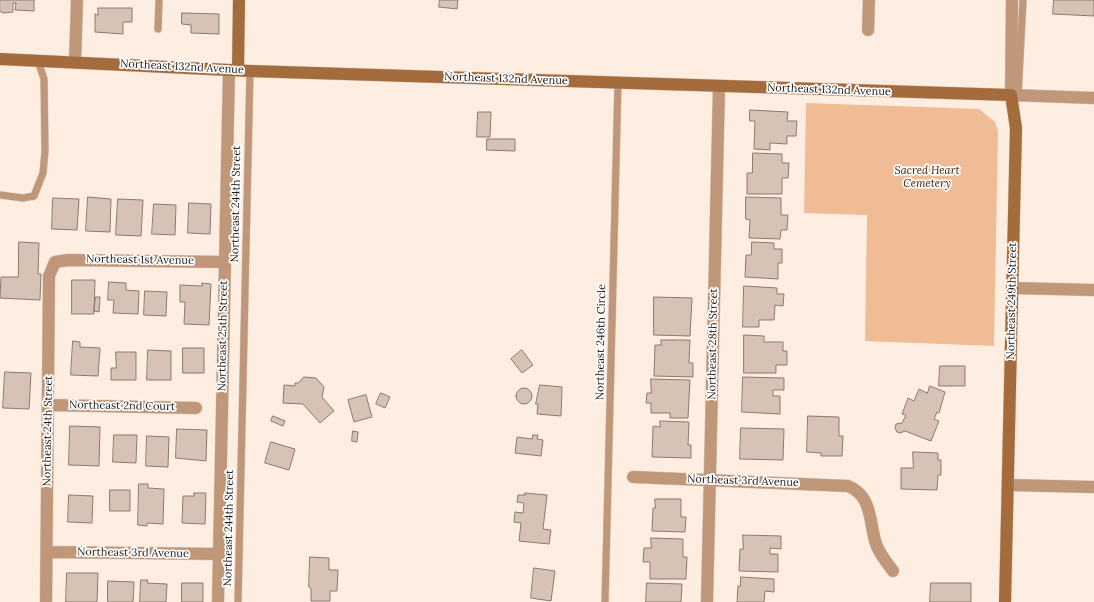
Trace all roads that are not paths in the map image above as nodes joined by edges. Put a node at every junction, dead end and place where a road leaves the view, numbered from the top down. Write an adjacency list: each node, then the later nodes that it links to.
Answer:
1 (78, 0): 11 (street)
2 (159, 0): 7 (lane)
3 (239, 0): 12 (street)
4 (869, 0): 8 (street)
5 (1012, 0): 15 (street, Northeast 249th Street)
6 (1023, 0): 15 (lane)
7 (158, 29)
8 (868, 30)
9 (0, 59): 10 (street, Northeast 132nd Avenue)
10 (38, 60): 11 (street, Northeast 132nd Avenue); 17 (lane)
11 (75, 62): 12 (street, Northeast 132nd Avenue)
12 (239, 70): 13 (street, Northeast 132nd Avenue); 19 (street, Northeast 25th Street); 33 (lane, Northeast 244th Street)
13 (618, 84): 14 (street, Northeast 132nd Avenue); 34 (lane, Northeast 246th Circle)
14 (719, 87): 15 (street, Northeast 132nd Avenue); 25 (street, Northeast 28th Street)
15 (1015, 96): 16 (street); 20 (street, Northeast 249th Street)
16 (1094, 98)
17 (0, 195)
18 (55, 262): 19 (street, Northeast 1st Avenue); 22 (street, Northeast 24th Street)
19 (225, 262): 29 (street, Northeast 25th Street)
20 (1012, 288): 21 (street); 26 (street, Northeast 249th Street)
21 (1094, 290)
22 (48, 405): 23 (street, Northeast 2nd Court); 28 (street, Northeast 24th Street)
23 (196, 408)
24 (633, 477): 25 (street, Northeast 3rd Avenue)
25 (710, 479): 30 (street, Northeast 3rd Avenue); 35 (street, Northeast 28th Street)
26 (1008, 485): 27 (street); 36 (street, Northeast 249th Street)
27 (1094, 487)
28 (46, 552): 29 (street, Northeast 3rd Avenue); 31 (street, Northeast 24th Street)
29 (219, 554): 32 (street, Northeast 25th Street)
30 (893, 571)
31 (46, 602)
32 (218, 602)
33 (238, 602)
34 (605, 602)
35 (707, 602)
36 (1005, 602)

